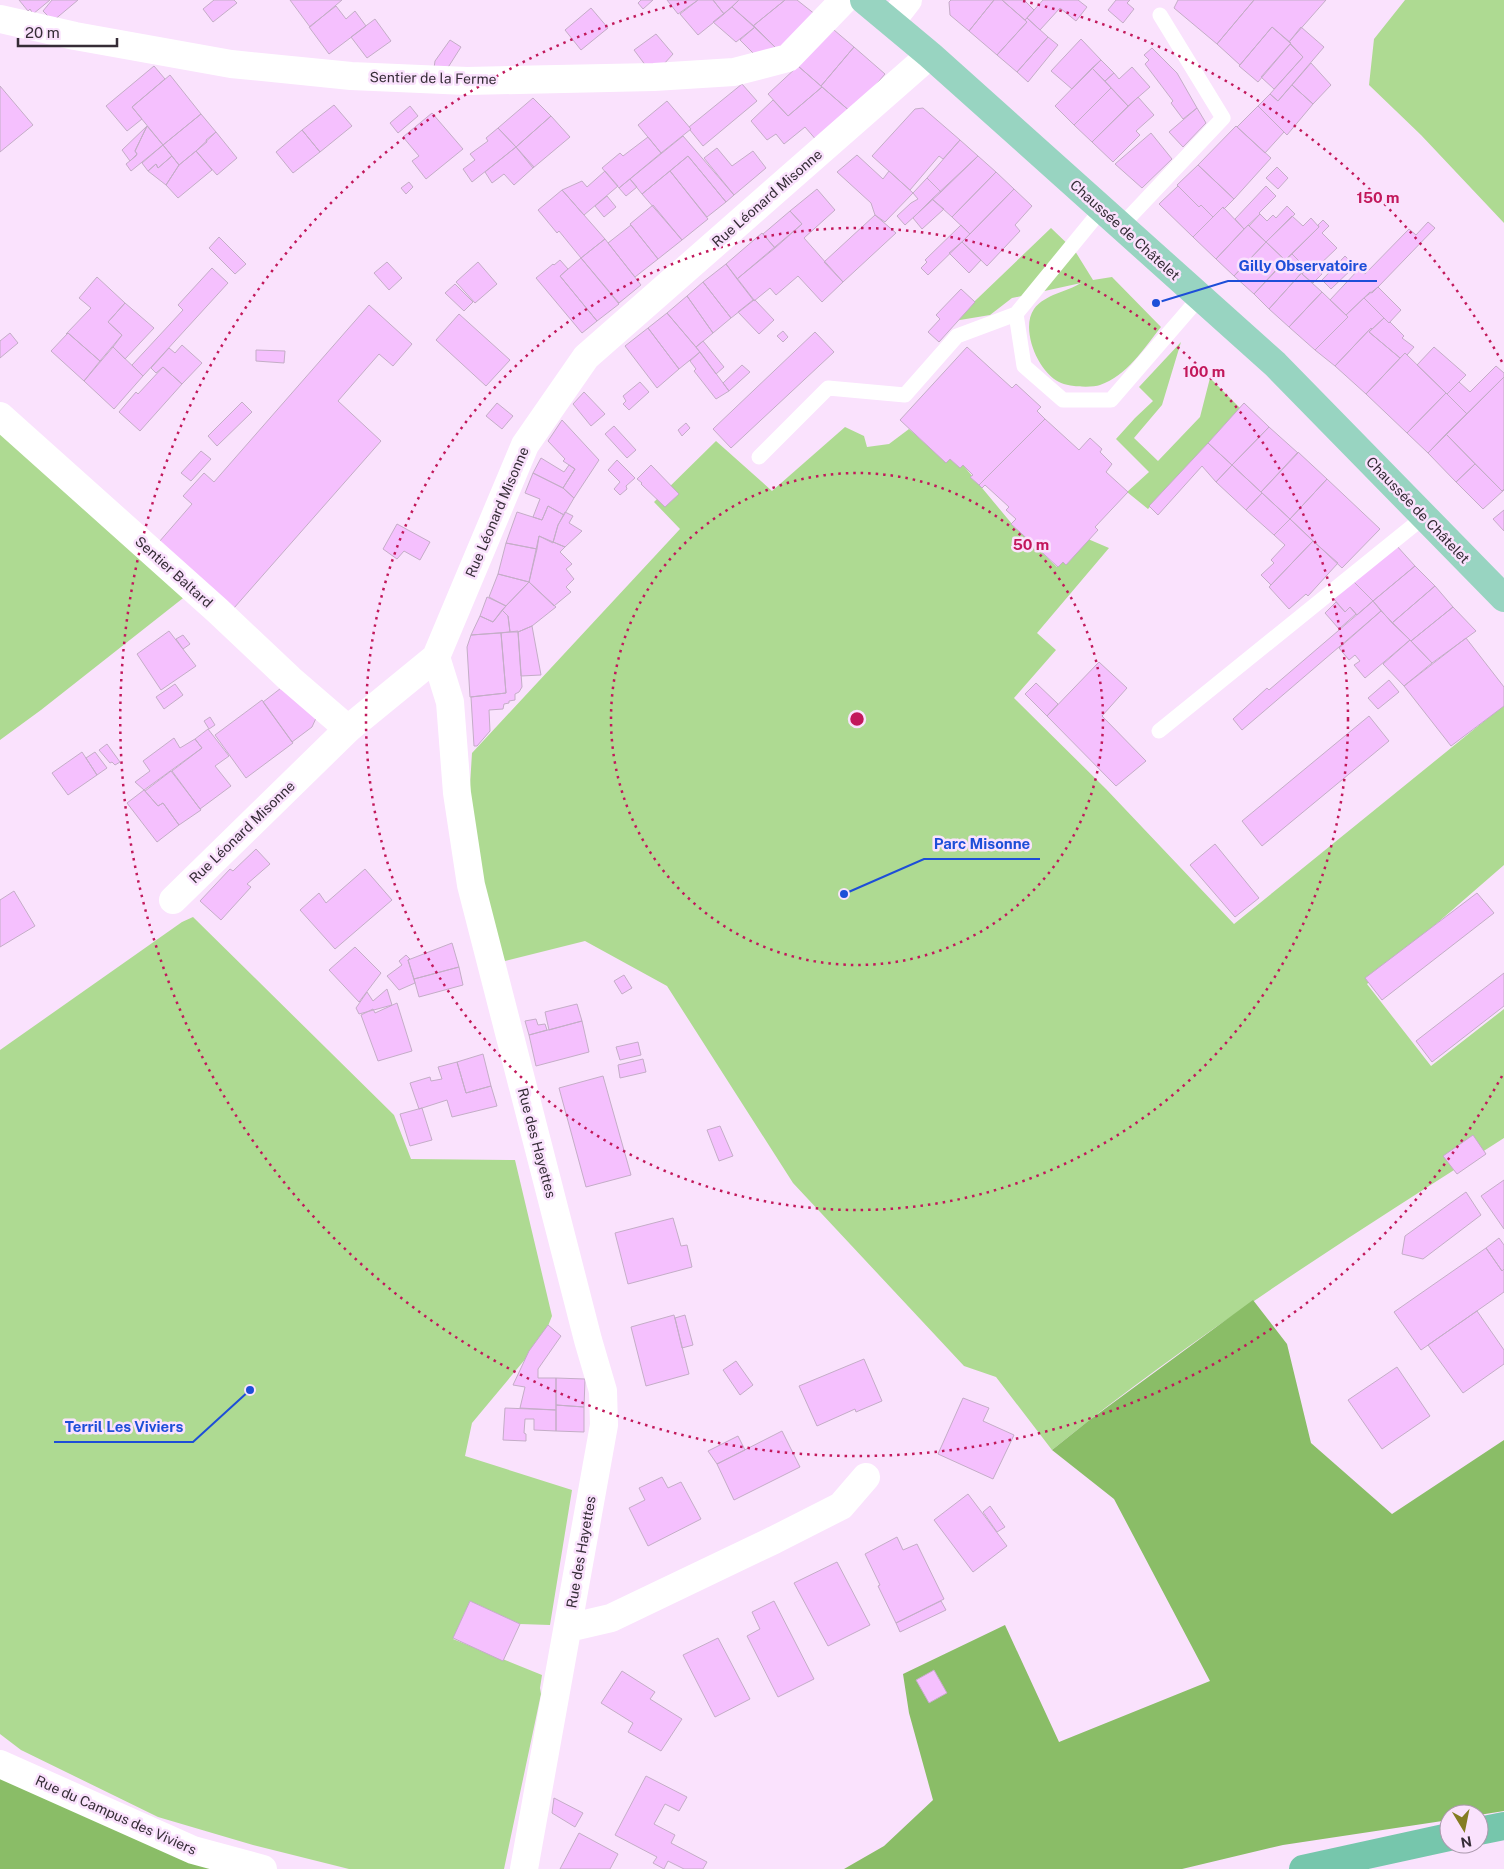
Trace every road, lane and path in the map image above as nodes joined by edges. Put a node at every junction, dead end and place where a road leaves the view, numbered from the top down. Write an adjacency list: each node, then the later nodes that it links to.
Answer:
1 (844, 0): 5 (street, Sentier de la Ferme)
2 (864, 0): 6 (main road, Chaussée de Châtelet)
3 (908, 0): 6 (street)
4 (1160, 15): 8 (lane)
5 (0, 19)
6 (891, 22): 7 (main road, Chaussée de Châtelet)
7 (930, 55): 8 (main road, Chaussée de Châtelet); 15 (street, Rue Léonard Misonne)
8 (1112, 218): 9 (main road, Chaussée de Châtelet); 10 (lane)
9 (1200, 297): 10 (lane); 13 (main road, Chaussée de Châtelet)
10 (1016, 314): 12 (lane)
11 (0, 416): 16 (street, Sentier Baltard)
12 (759, 457)
13 (1425, 516): 14 (main road, Chaussée de Châtelet); 17 (lane)
14 (1504, 598)
15 (436, 658): 16 (street, Rue Léonard Misonne); 20 (street, Rue des Hayettes)
16 (348, 728): 18 (street, Rue Léonard Misonne)
17 (1159, 731)
18 (173, 900)
19 (866, 1477): 20 (street, Rue des Hayettes)
20 (568, 1628): 26 (street, Rue des Hayettes)
21 (0, 1764): 25 (street, Rue du Campus des Viviers)
22 (1504, 1826): 23 (highway)
23 (1489, 1829)
24 (1439, 1839): 27 (highway)
25 (263, 1869)
26 (524, 1869)
27 (1303, 1869)

